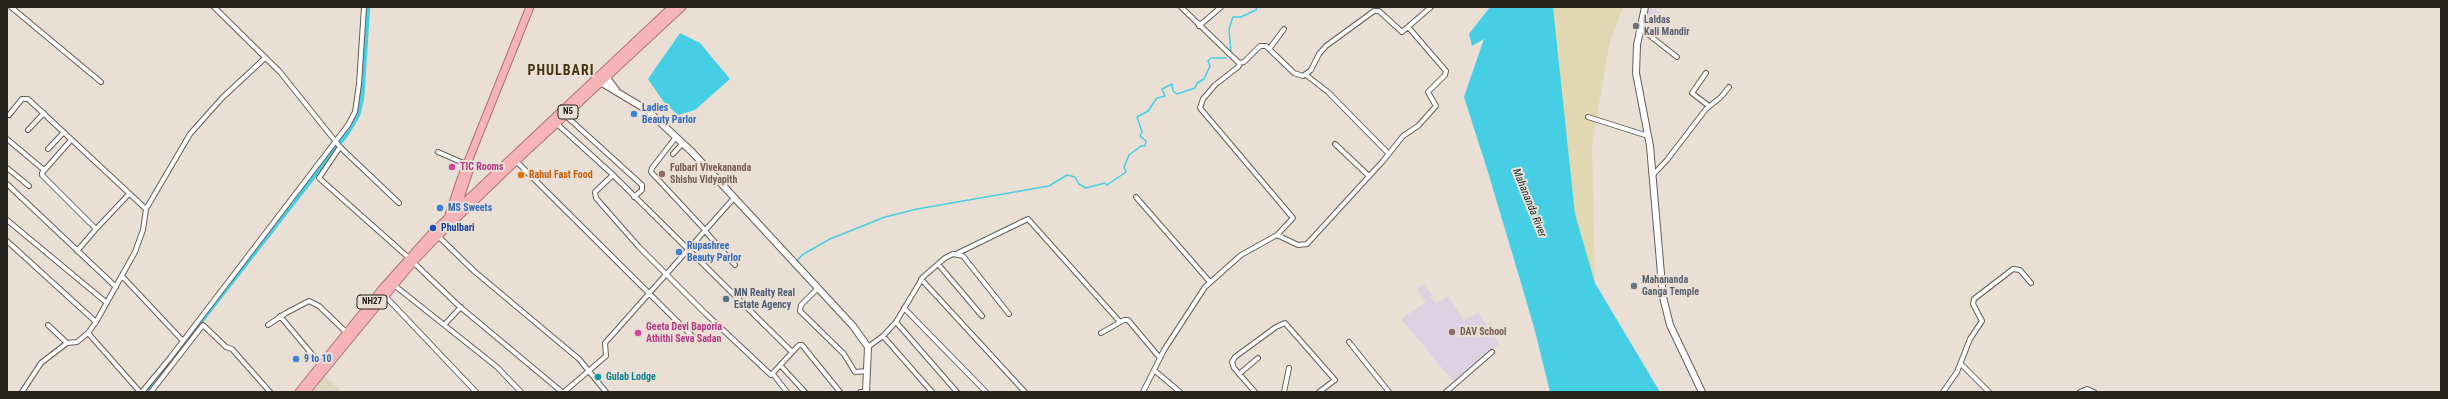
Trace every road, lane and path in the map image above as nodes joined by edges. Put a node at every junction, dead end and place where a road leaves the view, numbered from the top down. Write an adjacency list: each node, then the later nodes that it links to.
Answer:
1 (11, 7): 23 (street)
2 (214, 7): 17 (street)
3 (364, 7): 38 (street)
4 (530, 7): 47 (highway, NH27)
5 (672, 7): 20 (highway, N5)
6 (682, 7): 20 (highway, N5)
7 (1181, 7): 11 (street)
8 (1221, 7): 11 (street)
9 (1431, 7): 12 (street)
10 (1645, 7): 13 (main road)
11 (1199, 26): 18 (street)
12 (1409, 28): 21 (street); 44 (street)
13 (1640, 28): 16 (street); 34 (main road)
14 (1284, 29): 15 (street)
15 (1270, 48): 18 (street); 21 (street)
16 (1677, 56)
17 (265, 58): 38 (street); 63 (street)
18 (1240, 64): 68 (street)
19 (1706, 73): 26 (street)
20 (605, 74): 22 (highway, N5); 25 (main road)
21 (1306, 75): 44 (street)
22 (598, 81): 25 (main road); 29 (highway, N5); 56 (highway, N5)
23 (101, 82)
24 (1730, 87): 26 (street)
25 (616, 90): 35 (main road)
26 (1710, 106): 52 (street)
27 (44, 113): 28 (street); 32 (street); 33 (street)
28 (9, 114)
29 (565, 115): 31 (highway, N5); 58 (street)
30 (1588, 117): 34 (street)
31 (556, 123): 46 (highway, N5); 50 (street)
32 (28, 130)
33 (64, 132): 37 (street); 42 (street)
34 (1648, 136): 52 (main road)
35 (676, 137): 39 (main road); 67 (street)
36 (7, 139): 49 (street)
37 (71, 140): 49 (street); 57 (street)
38 (336, 142): 41 (street); 104 (street)
39 (683, 143): 45 (street); 60 (main road)
40 (1335, 144): 51 (street)
41 (340, 147): 61 (street); 74 (street)
42 (48, 148)
43 (438, 152): 47 (street)
44 (1388, 153): 51 (street)
45 (673, 154)
46 (516, 161): 64 (highway, N5); 85 (street)
47 (469, 163): 53 (highway, NH27); 64 (highway, NH27)
48 (7, 168): 55 (street)
49 (44, 170): 66 (street)
50 (613, 175): 58 (street); 77 (street)
51 (1369, 176): 68 (street)
52 (1652, 176): 146 (main road)
53 (466, 180): 56 (highway); 62 (highway, NH27)
54 (7, 184): 72 (street)
55 (29, 186)
56 (477, 189): 62 (highway, N5)
57 (129, 194): 63 (street); 66 (street)
58 (634, 197): 71 (street)
59 (1136, 197): 80 (street)
60 (734, 198): 67 (street); 84 (main road)
61 (399, 203)
62 (457, 208): 64 (highway, NH27)
63 (146, 209): 78 (street)
64 (452, 218): 69 (highway, NH27); 74 (highway, NH27)
65 (7, 220): 87 (street)
66 (96, 229): 72 (street)
67 (705, 231): 71 (street); 76 (street)
68 (1277, 235): 80 (street)
69 (438, 236): 74 (highway, NH27); 118 (street)
70 (7, 241): 93 (street)
71 (688, 250): 77 (street); 108 (street)
72 (77, 251): 83 (street)
73 (958, 253): 75 (street); 90 (street); 95 (street)
74 (411, 260): 82 (highway, NH27); 88 (street); 100 (highway, NH27)
75 (938, 264): 79 (street); 92 (street)
76 (735, 265)
77 (667, 274): 85 (street); 119 (street)
78 (122, 276): 83 (street); 104 (street)
79 (921, 280): 89 (street); 138 (street)
80 (1210, 282): 110 (street)
81 (2031, 283): 112 (street)
82 (394, 285): 86 (highway, NH27); 96 (street)
83 (116, 286): 87 (street)
84 (817, 288): 107 (main road); 117 (street)
85 (649, 295): 103 (street); 118 (street)
86 (385, 296): 126 (highway, NH27); 127 (street)
87 (107, 303): 93 (street)
88 (461, 307): 96 (street); 129 (street)
89 (904, 308): 94 (street); 137 (street)
90 (1009, 314)
91 (280, 316): 98 (street); 100 (street); 113 (street)
92 (982, 316)
93 (96, 322): 99 (street)
94 (896, 322): 102 (street); 136 (street)
95 (1120, 322): 101 (street); 110 (street)
96 (445, 324): 128 (street)
97 (48, 325): 106 (street)
98 (268, 325)
99 (88, 333): 106 (street); 122 (street)
100 (347, 333): 113 (highway, NH27)
101 (1101, 333)
102 (883, 336): 107 (street); 135 (street)
103 (696, 340)
104 (183, 341): 122 (street)
105 (1349, 342): 144 (street)
106 (67, 343): 121 (street)
107 (868, 347): 117 (main road)
108 (792, 352): 114 (street); 133 (street)
109 (1492, 352): 145 (street)
110 (1160, 358): 116 (street)
111 (1258, 358): 120 (street)
112 (1962, 364): 147 (street); 148 (street)
113 (321, 365): 125 (highway, NH27)
114 (781, 366): 119 (street); 132 (street)
115 (1289, 368): 142 (street)
116 (1154, 370): 139 (street); 140 (street)
117 (867, 371): 134 (main road)
118 (590, 372): 129 (street); 130 (street)
119 (772, 374): 131 (street)
120 (1239, 374): 141 (street); 143 (street)
121 (22, 392)
122 (141, 392)
123 (151, 392): 124 (street)
124 (270, 392)
125 (299, 392)
126 (306, 392)
127 (476, 392)
128 (521, 392)
129 (563, 392)
130 (606, 392)
131 (787, 392)
132 (805, 392)
133 (840, 392)
134 (866, 392)
135 (932, 392)
136 (957, 392)
137 (986, 392)
138 (1025, 392)
139 (1143, 392)
140 (1180, 392)
141 (1255, 392)
142 (1284, 392)
143 (1319, 392)
144 (1389, 392)
145 (1446, 392)
146 (1702, 392)
147 (1943, 392)
148 (1989, 392)
149 (2080, 392): 150 (street)
150 (2094, 392)

